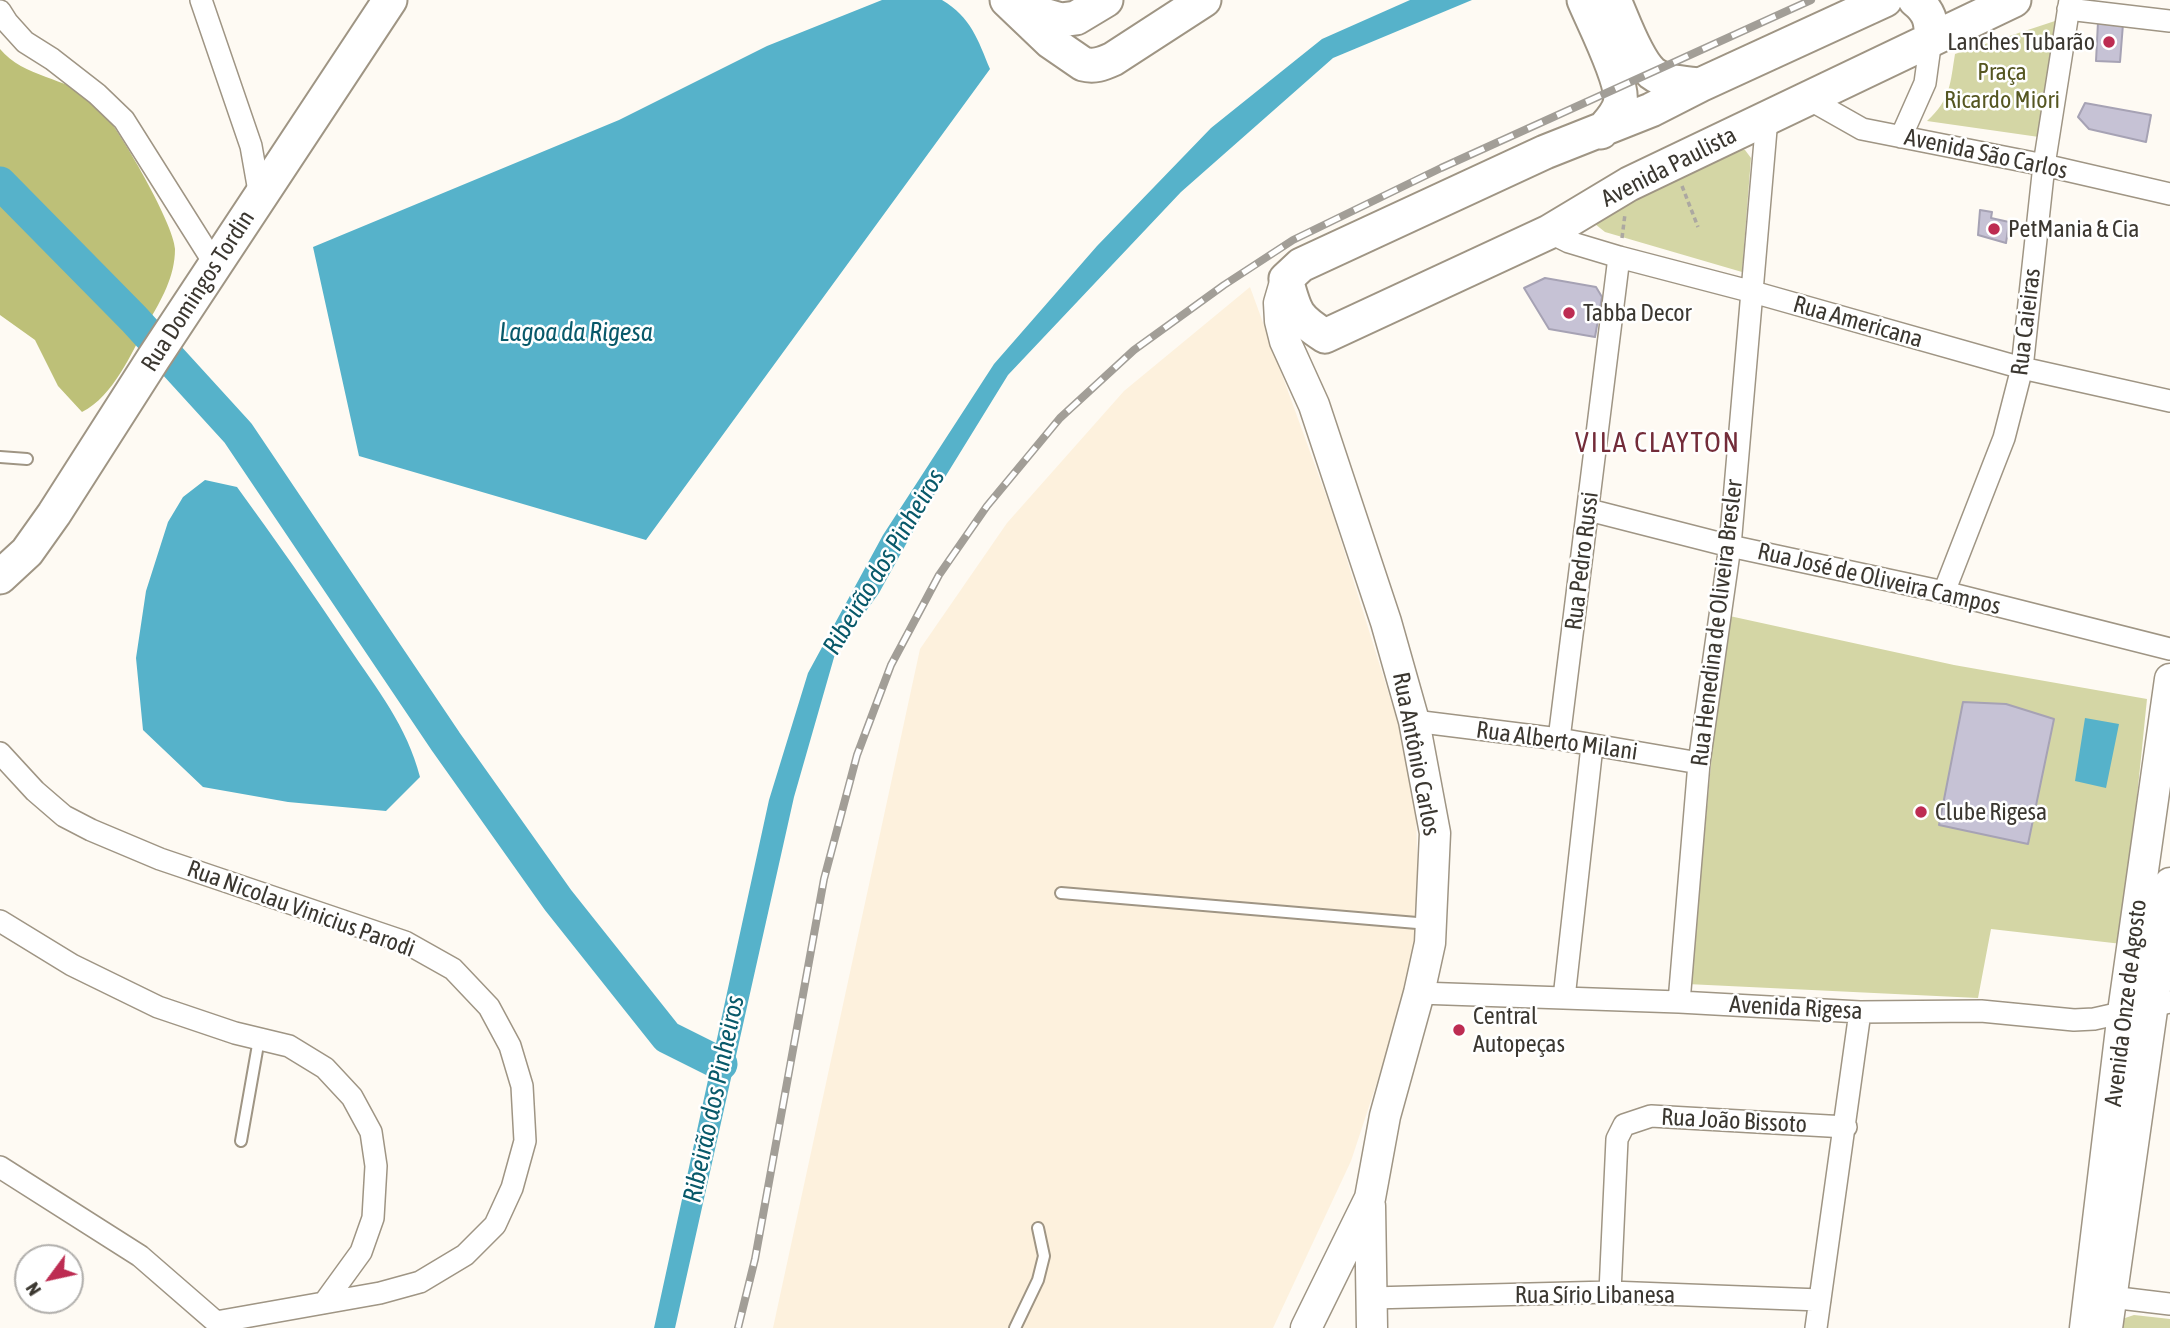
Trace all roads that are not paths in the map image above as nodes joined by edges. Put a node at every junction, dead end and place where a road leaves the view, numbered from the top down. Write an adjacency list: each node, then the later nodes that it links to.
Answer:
1 (201, 0): 22 (street)
2 (1106, 0): 13 (main road)
3 (1204, 0): 16 (main road)
4 (1584, 0): 20 (main road)
5 (1614, 0): 17 (main road)
6 (1885, 0): 17 (main road)
7 (1915, 0): 15 (main road)
8 (2014, 0): 15 (main road, Avenida Paulista)
9 (388, 1): 24 (main road, Rua Domingos Tordin)
10 (1011, 3): 13 (main road); 16 (main road)
11 (2069, 4): 14 (street); 23 (street, Rua Caieiras)
12 (0, 11): 28 (street)
13 (1076, 18): 16 (main road)
14 (2170, 22)
15 (1931, 39): 18 (main road, Avenida Paulista); 21 (street)
16 (1100, 65)
17 (1700, 85): 20 (main road)
18 (1809, 99): 19 (main road, Avenida Paulista); 21 (street, Avenida São Carlos)
19 (1767, 118): 26 (main road, Avenida Paulista); 30 (street, Rua Henedina de Oliveira Bresler)
20 (1601, 132): 29 (main road)
21 (1901, 136): 23 (street, Avenida São Carlos)
22 (250, 146): 24 (street); 24 (street)
23 (2044, 165): 25 (street, Avenida São Carlos); 32 (street, Rua Caieiras)
24 (268, 186): 28 (main road, Rua Domingos Tordin)
25 (2170, 194)
26 (1549, 232): 27 (street, Rua Americana); 31 (main road, Avenida Paulista)
27 (1619, 257): 30 (street, Rua Americana); 37 (street, Rua Pedro Russi)
28 (216, 266): 39 (main road, Rua Domingos Tordin)
29 (1286, 279): 31 (main road); 33 (main road, Rua Antônio Carlos)
30 (1753, 292): 32 (street, Rua Americana); 38 (street, Rua Henedina de Oliveira Bresler)
31 (1325, 336): 33 (main road)
32 (2022, 368): 34 (street, Rua Americana); 40 (street, Rua Caieiras)
33 (1305, 384): 43 (main road, Rua Antônio Carlos)
34 (2170, 401)
35 (0, 457): 36 (lane)
36 (27, 459)
37 (1589, 510): 38 (street, Rua José de Oliveira Campos); 44 (street, Rua Pedro Russi)
38 (1730, 546): 40 (street, Rua José de Oliveira Campos); 47 (street, Rua Henedina de Oliveira Bresler)
39 (0, 577)
40 (1944, 592): 41 (street, Rua José de Oliveira Campos)
41 (2170, 649)
42 (2170, 679): 57 (main road, Avenida Onze de Agosto)
43 (1415, 721): 44 (street, Rua Alberto Milani); 51 (main road, Rua Antônio Carlos)
44 (1559, 739): 45 (street, Rua Alberto Milani)
45 (1592, 746): 47 (street, Rua Alberto Milani); 53 (street)
46 (0, 753): 68 (street, Rua Nicolau Vinicius Parodi)
47 (1699, 763): 54 (street, Rua Henedina de Oliveira Bresler)
48 (2170, 883): 55 (main road, Avenida Onze de Agosto)
49 (1061, 893): 51 (lane)
50 (0, 920): 58 (street)
51 (1432, 924): 52 (main road, Rua Antônio Carlos)
52 (1419, 993): 53 (street, Avenida Rigesa); 62 (main road, Rua Antônio Carlos)
53 (1564, 998): 54 (street, Avenida Rigesa)
54 (1679, 1002): 56 (street, Avenida Rigesa)
55 (2161, 1004): 57 (street, Avenida Rigesa); 66 (main road, Avenida Onze de Agosto)
56 (1860, 1012): 57 (street, Avenida Rigesa); 59 (street)
57 (2123, 1013): 75 (main road, Avenida Onze de Agosto)
58 (259, 1039): 60 (lane); 68 (street)
59 (1846, 1127): 65 (street, Rua João Bissoto); 67 (street)
60 (241, 1141)
61 (0, 1167): 71 (street, Rua Nicolau Vinicius Parodi)
62 (1370, 1198): 64 (main road, Rua Antônio Carlos); 70 (main road)
63 (1038, 1228): 72 (lane)
64 (1325, 1290): 70 (main road); 73 (main road, Rua Antônio Carlos)
65 (1610, 1292): 67 (street, Rua Sírio Libanesa); 70 (street, Rua Sírio Libanesa)
66 (2111, 1297): 69 (street); 76 (main road, Avenida Onze de Agosto)
67 (1820, 1300): 74 (street)
68 (324, 1303): 71 (street, Rua Nicolau Vinicius Parodi)
69 (2170, 1304)
70 (1371, 1314)
71 (215, 1325)
72 (1015, 1328)
73 (1306, 1328)
74 (1816, 1328)
75 (2085, 1328)
76 (2106, 1328)

